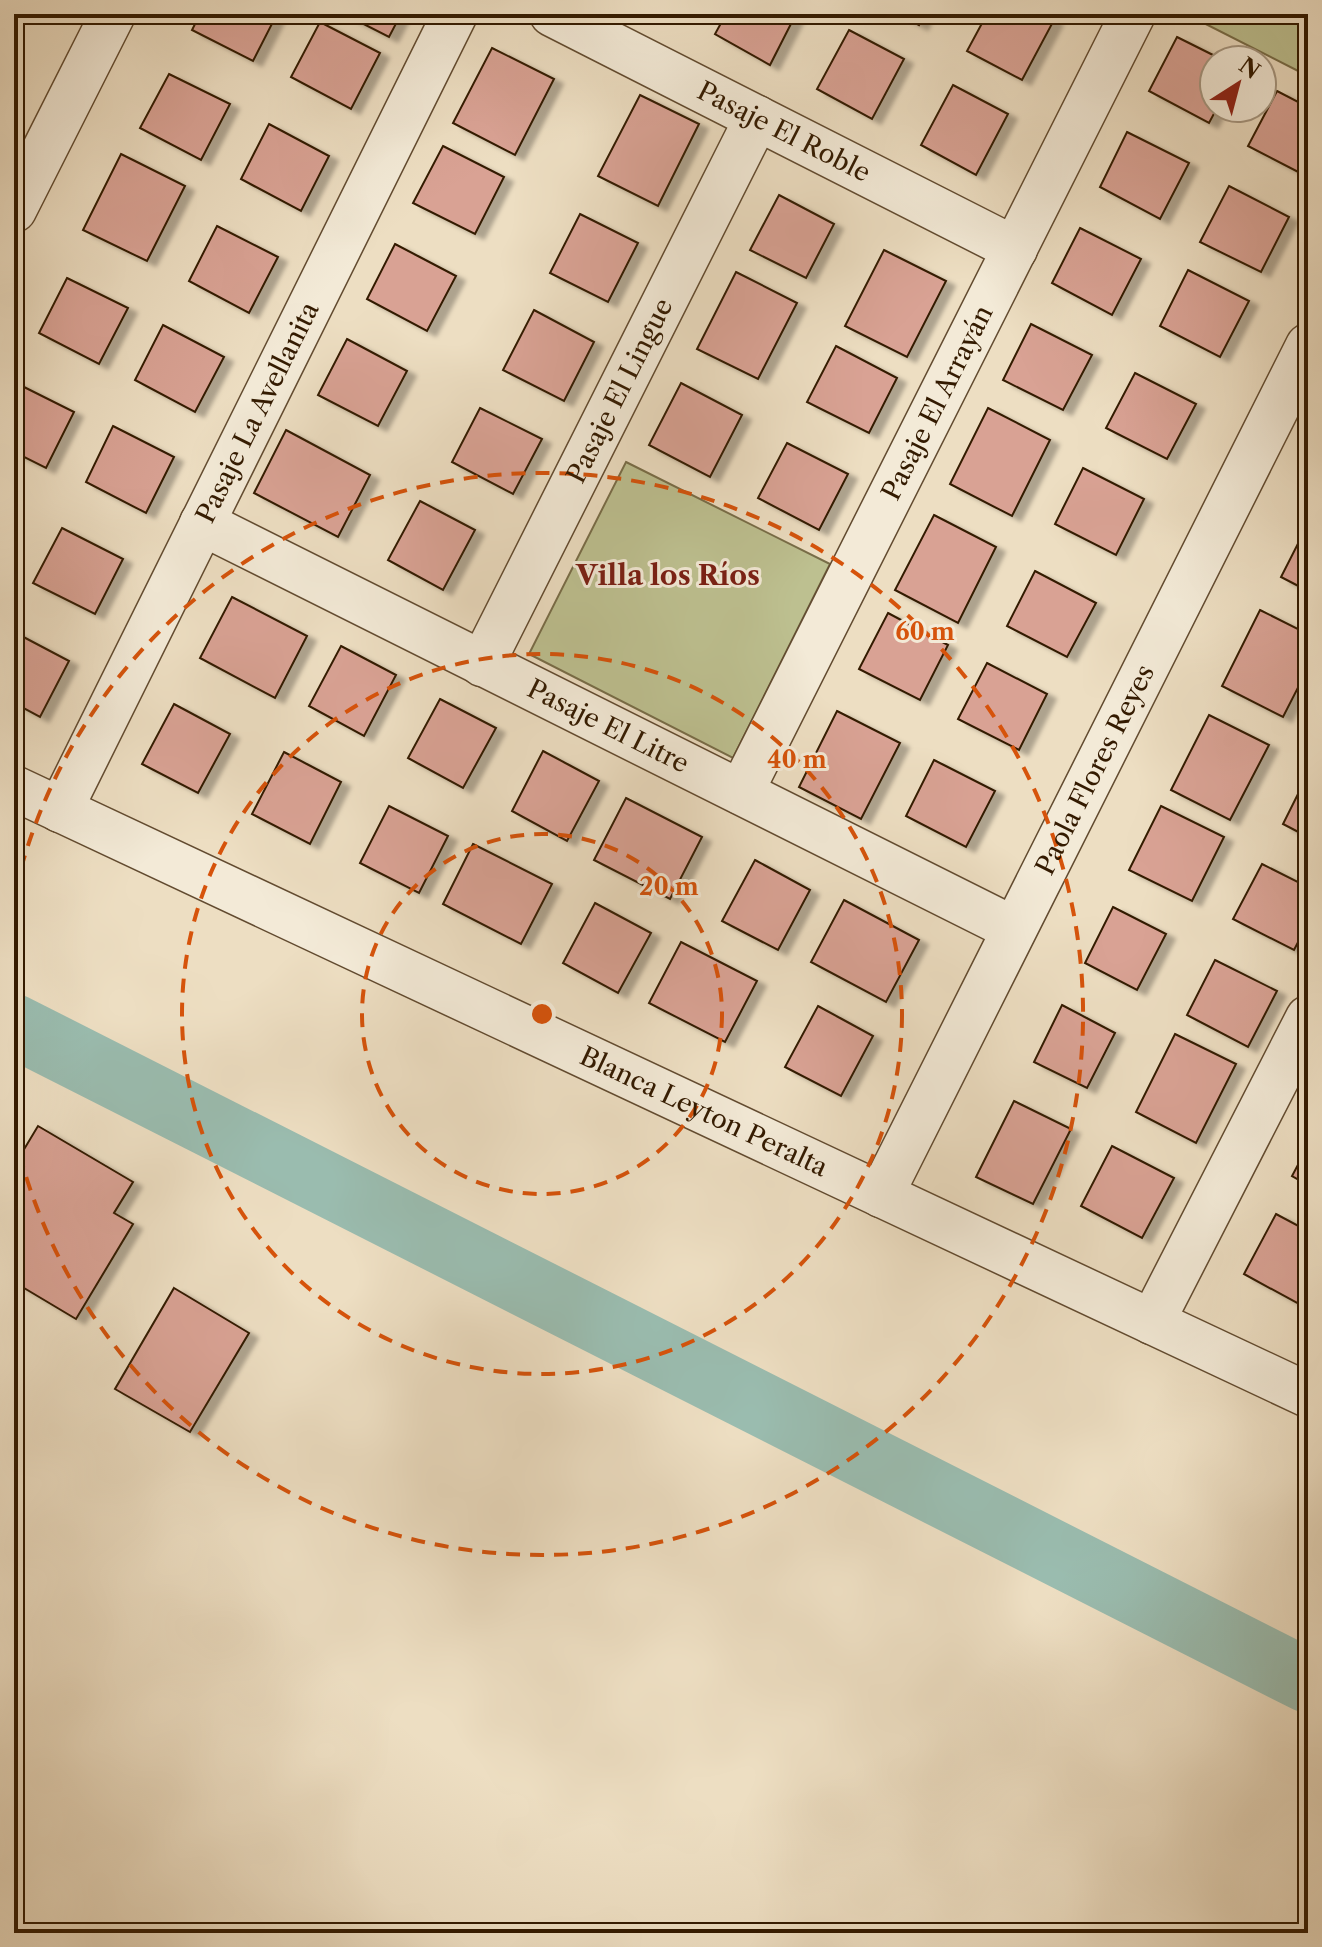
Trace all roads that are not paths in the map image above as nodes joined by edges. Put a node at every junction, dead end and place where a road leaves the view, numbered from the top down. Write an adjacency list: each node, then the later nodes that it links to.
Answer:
1 (113, 14): 6 (street)
2 (455, 14): 10 (street, Pasaje La Avellanita)
3 (552, 14): 5 (street, Pasaje El Roble)
4 (1133, 14): 7 (street, Pasaje El Arrayán)
5 (757, 118): 7 (street, Pasaje El Roble); 11 (street, Pasaje El Lingue)
6 (14, 210)
7 (1015, 249): 13 (street, Pasaje El Arrayán)
8 (1308, 346): 9 (street, Paola Flores Reyes)
9 (1298, 393): 15 (street, Paola Flores Reyes)
10 (202, 523): 11 (street, Pasaje El Litre); 14 (street, Pasaje La Avellanita)
11 (482, 664): 13 (street, Pasaje El Litre)
12 (14, 788): 14 (street, Blanca Leyton Peralta)
13 (741, 792): 15 (street, Pasaje El Litre)
14 (60, 810): 17 (street, Blanca Leyton Peralta)
15 (1014, 929): 17 (street, Paola Flores Reyes)
16 (1303, 1041): 18 (street)
17 (881, 1195): 18 (street, Blanca Leyton Peralta)
18 (1152, 1322): 19 (street, Blanca Leyton Peralta)
19 (1308, 1395)

